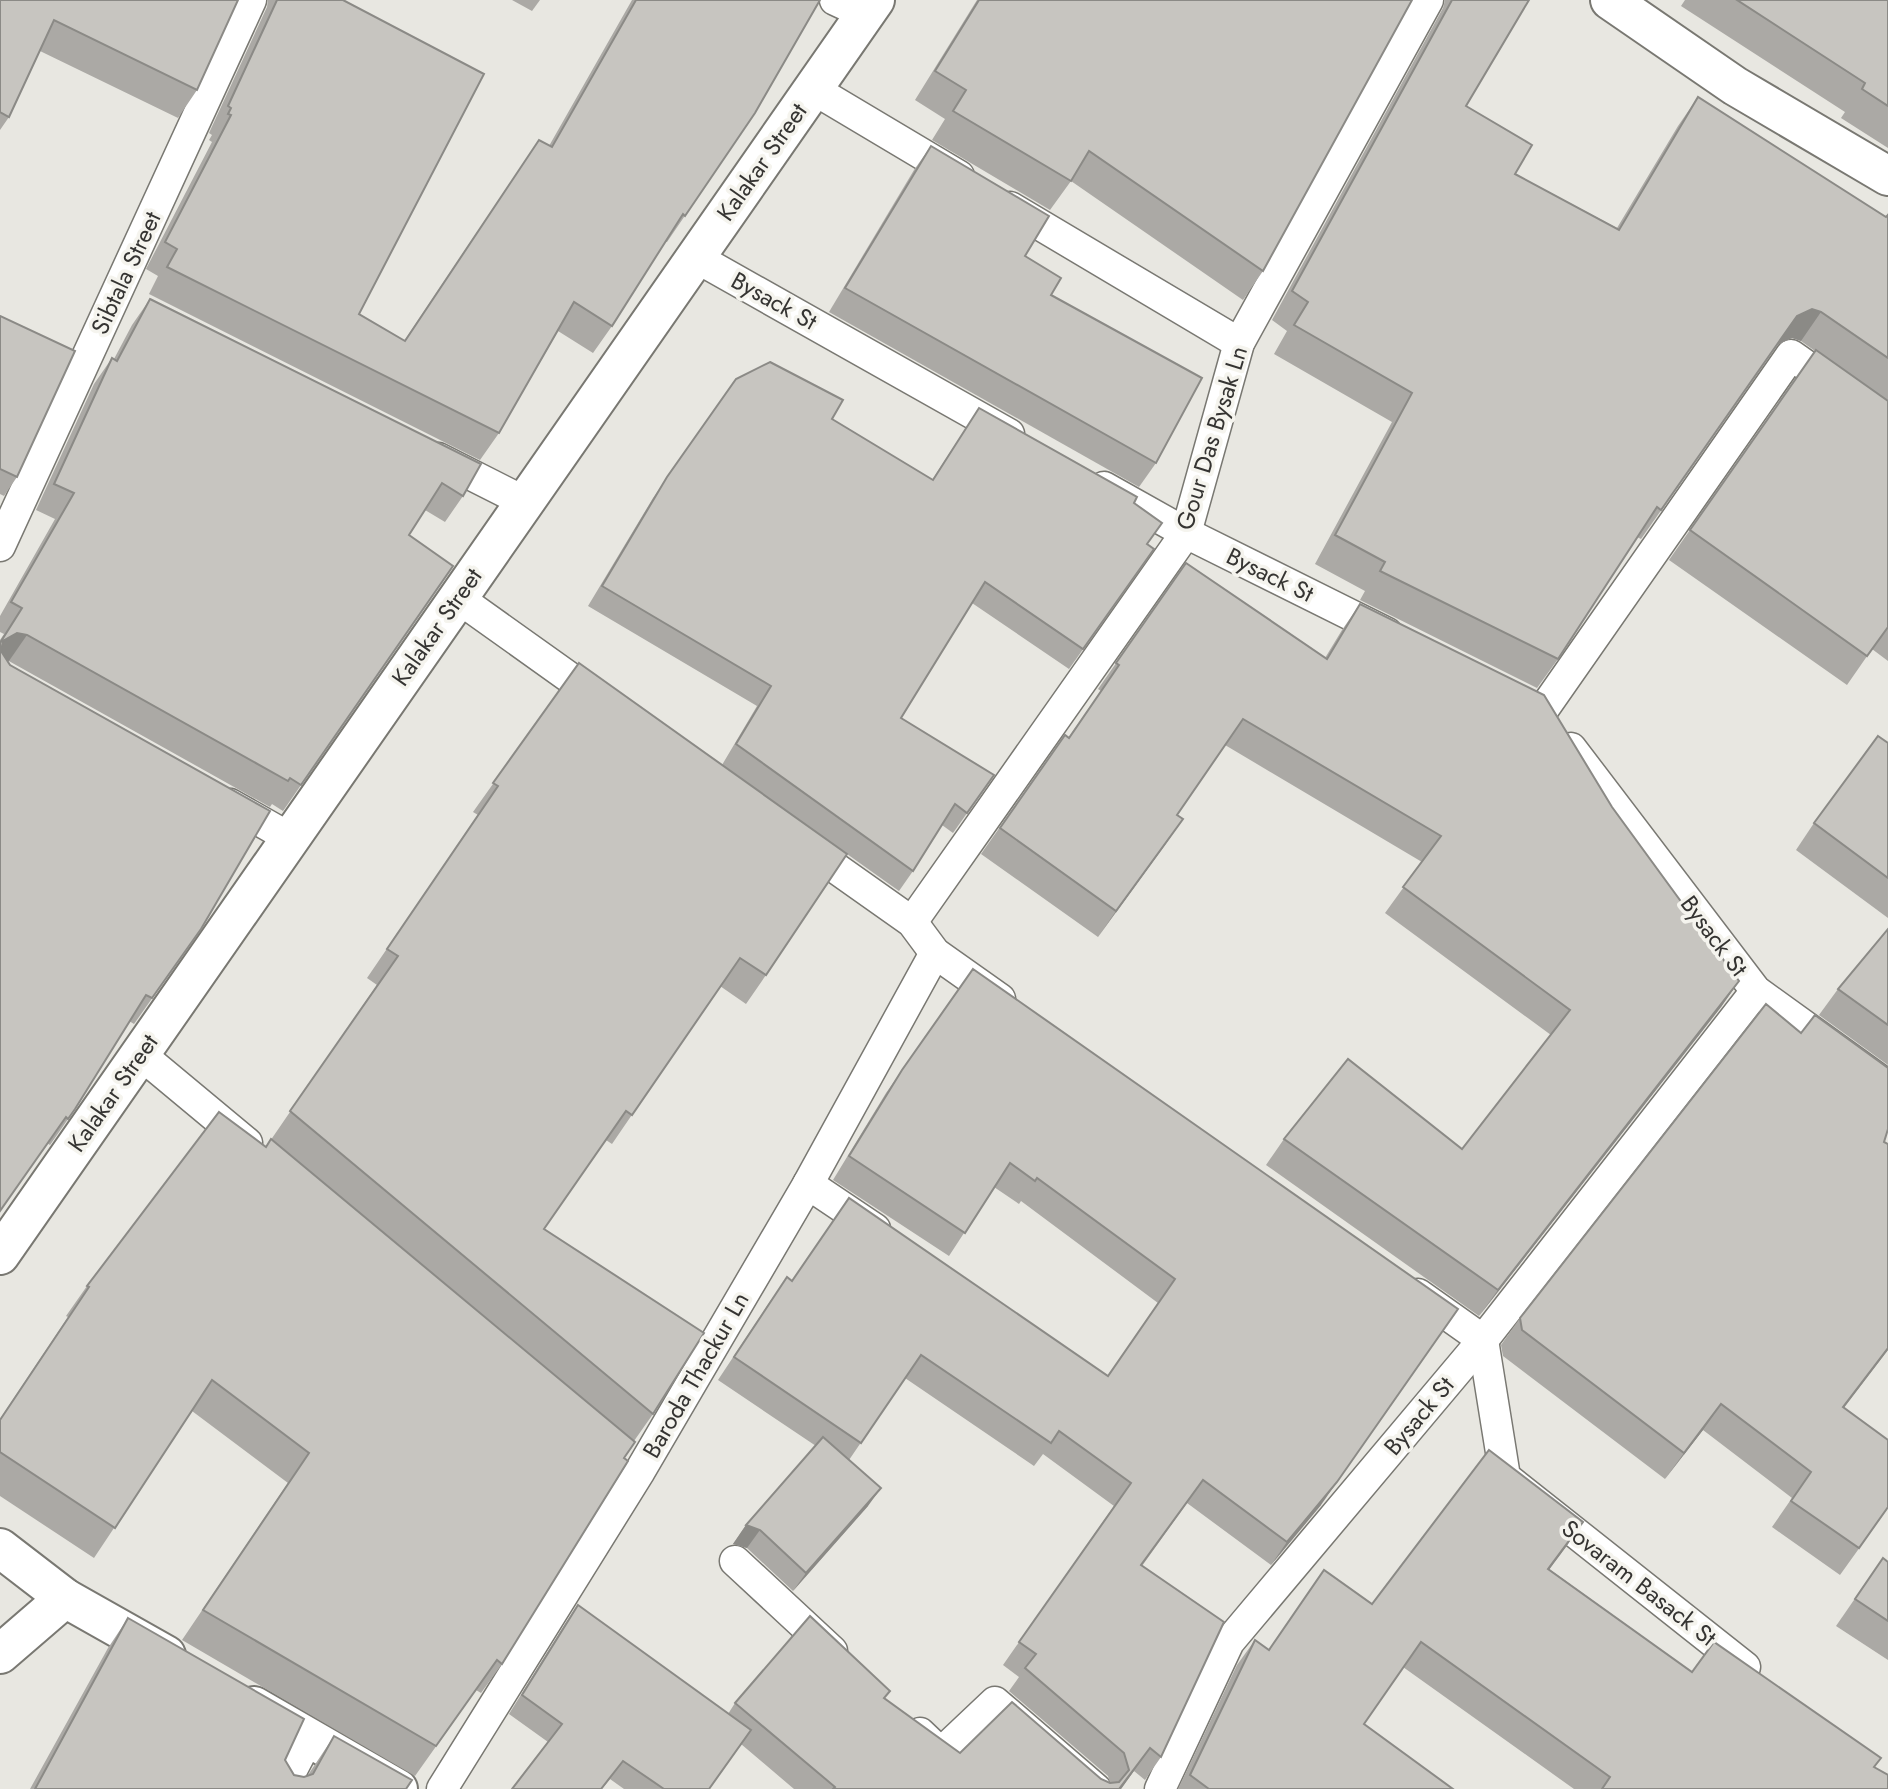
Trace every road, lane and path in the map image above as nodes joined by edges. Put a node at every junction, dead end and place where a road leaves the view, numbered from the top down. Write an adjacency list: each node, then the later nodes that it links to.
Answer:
1 (251, 0): 14 (lane, Sibtala Street)
2 (1428, 0): 8 (lane, Gour Das Bysak Ln)
3 (1610, 0): 6 (main road)
4 (858, 5): 5 (main road, Kalakar Street)
5 (813, 89): 7 (main road, Kalakar Street); 8 (lane)
6 (1888, 176)
7 (695, 257): 11 (lane, Bysack St); 13 (main road, Kalakar Street)
8 (1239, 343): 15 (lane, Gour Das Bysak Ln)
9 (1888, 422): 24 (lane, Bysack St)
10 (413, 446): 13 (lane)
11 (1031, 446)
12 (1078, 473): 15 (lane, Bysack St)
13 (525, 502): 16 (main road, Kalakar Street)
14 (3, 530)
15 (1186, 533): 17 (lane, Bysack St); 22 (lane, Gour Das Bysak Ln)
16 (458, 598): 18 (lane); 21 (main road, Kalakar Street)
17 (1407, 643)
18 (628, 720)
19 (206, 791): 21 (lane)
20 (776, 825): 22 (lane)
21 (290, 838): 26 (main road, Kalakar Street)
22 (912, 922): 23 (lane)
23 (935, 953): 25 (lane); 29 (lane, Baroda Thackur Ln)
24 (1756, 991): 27 (lane, Bysack St); 33 (lane, Bysack St)
25 (1026, 1017)
26 (140, 1054): 28 (lane); 31 (main road, Kalakar Street)
27 (1888, 1086)
28 (268, 1160)
29 (808, 1184): 30 (lane); 46 (lane, Baroda Thackur Ln)
30 (899, 1245)
31 (0, 1255)
32 (1392, 1275): 33 (lane)
33 (1483, 1340): 40 (lane, Sovaram Basack St); 48 (lane, Bysack St)
34 (0, 1548): 36 (main road)
35 (735, 1561): 39 (lane)
36 (65, 1598): 37 (main road); 38 (main road)
37 (0, 1654)
38 (193, 1671)
39 (853, 1671)
40 (1768, 1685)
41 (228, 1690): 43 (main road)
42 (902, 1716): 47 (lane)
43 (309, 1737): 44 (lane); 45 (main road)
44 (282, 1789)
45 (398, 1789)
46 (442, 1789)
47 (1096, 1789)
48 (1160, 1789)

